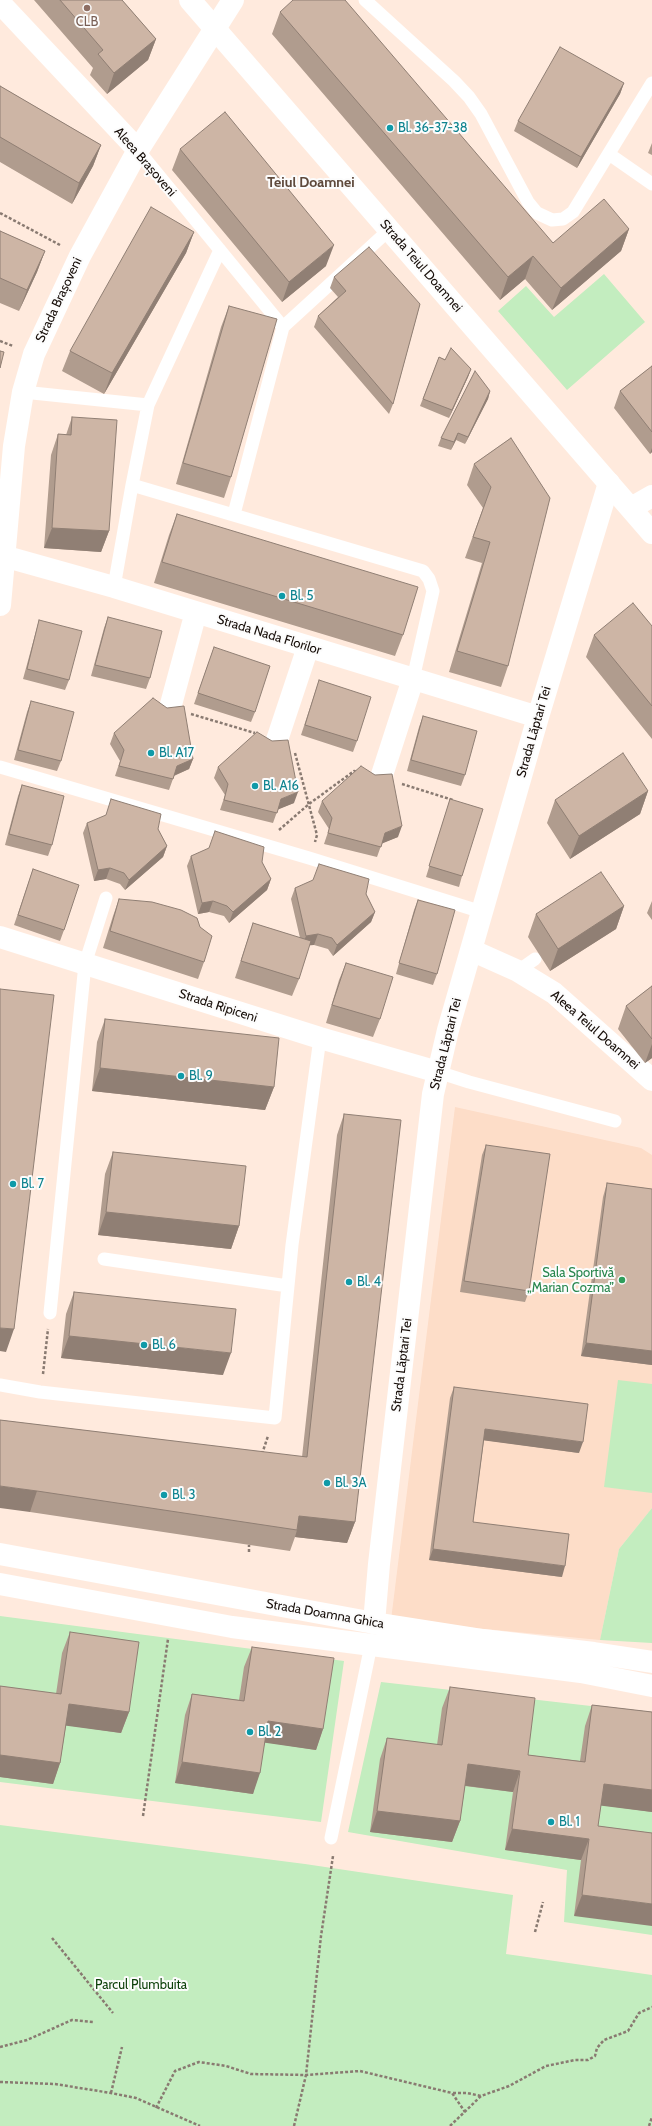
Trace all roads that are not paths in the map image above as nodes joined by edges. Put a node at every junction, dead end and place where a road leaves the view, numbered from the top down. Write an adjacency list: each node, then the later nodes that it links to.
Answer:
1 (190, 0): 5 (street, Strada Teiul Doamnei)
2 (233, 0): 5 (street, Strada Brașoveni)
3 (365, 0): 8 (lane)
4 (0, 3): 7 (street, Aleea Brașoveni)
5 (215, 29): 7 (street, Strada Brașoveni); 10 (street, Strada Teiul Doamnei)
6 (652, 83): 8 (lane)
7 (138, 150): 11 (lane, Aleea Brașoveni); 13 (street, Strada Brașoveni)
8 (609, 154): 9 (lane)
9 (652, 184)
10 (389, 230): 12 (lane); 15 (street, Strada Teiul Doamnei)
11 (220, 250): 12 (lane, Aleea Brașoveni); 14 (lane)
12 (283, 327): 19 (lane)
13 (22, 392): 14 (lane); 21 (street, Strada Brașoveni)
14 (148, 405): 16 (lane)
15 (609, 483): 18 (street, Strada Teiul Doamnei); 28 (street, Strada Lăptari Tei)
16 (132, 485): 19 (lane); 22 (lane)
17 (652, 496): 18 (street)
18 (631, 508): 20 (street, Strada Teiul Doamnei)
19 (234, 514): 26 (lane)
20 (652, 533)
21 (2, 555): 22 (street, Strada Nada Florilor); 23 (street, Strada Brașoveni)
22 (114, 587): 24 (street, Strada Nada Florilor)
23 (0, 605)
24 (196, 612): 25 (street, Strada Nada Florilor); 27 (street)
25 (308, 647): 26 (street, Strada Nada Florilor); 29 (street)
26 (412, 679): 28 (street, Strada Nada Florilor); 31 (street)
27 (170, 708)
28 (538, 717): 33 (street, Strada Lăptari Tei)
29 (277, 740)
30 (0, 767): 33 (lane)
31 (381, 778)
32 (106, 898): 36 (lane)
33 (482, 912): 35 (street, Strada Lăptari Tei)
34 (0, 937): 36 (street, Strada Ripiceni)
35 (471, 950): 38 (street, Strada Lăptari Tei); 39 (street, Aleea Teiul Doamnei)
36 (85, 964): 37 (street, Strada Ripiceni); 43 (lane)
37 (320, 1038): 38 (street, Strada Ripiceni); 42 (lane)
38 (438, 1072): 40 (lane); 49 (street, Strada Lăptari Tei)
39 (652, 1080)
40 (615, 1121)
41 (104, 1259): 42 (lane)
42 (288, 1286): 44 (lane)
43 (50, 1313)
44 (0, 1385)
45 (0, 1554): 49 (street, Strada Doamna Ghica)
46 (0, 1584): 47 (street, Strada Doamna Ghica)
47 (38, 1590): 48 (street, Strada Doamna Ghica); 50 (street, Strada Doamna Ghica)
48 (0, 1594)
49 (374, 1623): 51 (street, Strada Doamna Ghica)
50 (371, 1645): 52 (street, Strada Doamna Ghica); 53 (lane)
51 (652, 1662)
52 (652, 1686)
53 (331, 1838)

